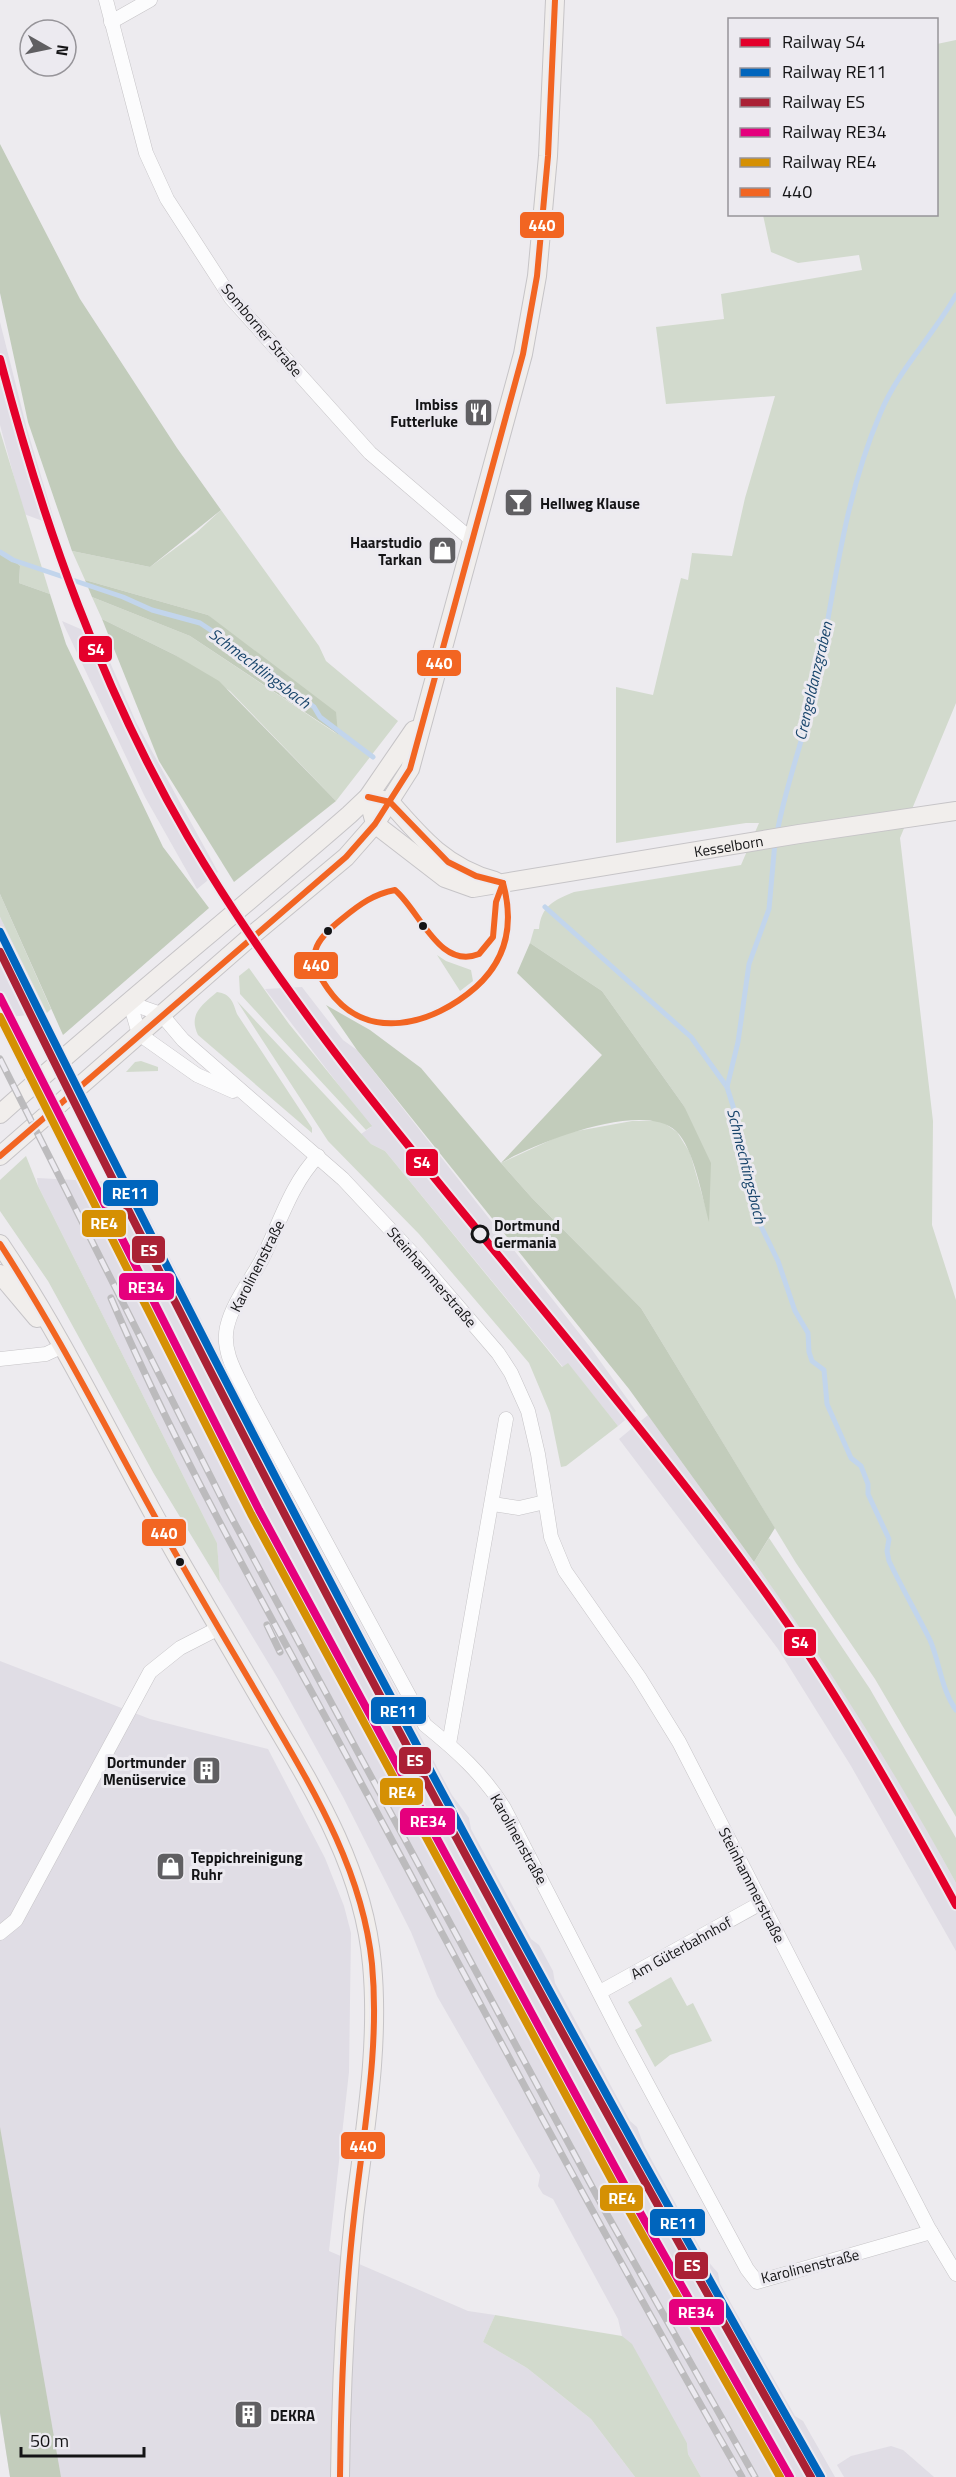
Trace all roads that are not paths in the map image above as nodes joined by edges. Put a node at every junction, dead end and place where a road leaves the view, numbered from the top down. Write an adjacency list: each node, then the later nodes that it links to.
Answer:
1 (106, 0): 4 (street, Somborner Straße)
2 (150, 0): 4 (street)
3 (555, 0): 5 (street)
4 (111, 22): 5 (street, Somborner Straße)
5 (473, 541): 6 (street)
6 (423, 716): 7 (street); 8 (street)
7 (368, 797): 8 (street); 10 (street); 12 (street)
8 (390, 802): 10 (street); 11 (street, Kesselborn)
9 (956, 812): 11 (street, Kesselborn)
10 (375, 824): 11 (street, Kesselborn); 13 (street)
11 (503, 883)
12 (130, 1003): 13 (street); 14 (street); 16 (street)
13 (161, 1014): 14 (street); 15 (street, Steinhammerstraße)
14 (139, 1034): 15 (street, Steinhammerstraße); 17 (street)
15 (246, 1097): 18 (street, Steinhammerstraße)
16 (0, 1114)
17 (0, 1156)
18 (318, 1156): 24 (street, Steinhammerstraße); 27 (street, Karolinenstraße)
19 (0, 1244): 21 (street)
20 (0, 1274): 21 (street)
21 (61, 1347): 22 (street); 26 (street)
22 (0, 1359)
23 (506, 1419): 25 (street)
24 (545, 1502): 25 (street); 28 (street, Steinhammerstraße)
25 (493, 1504): 27 (street)
26 (219, 1628): 29 (street); 33 (street)
27 (449, 1744): 30 (street, Karolinenstraße)
28 (762, 1904): 30 (street, Am Güterbahnhof); 31 (street, Steinhammerstraße)
29 (0, 1934)
30 (600, 1992): 31 (street, Karolinenstraße)
31 (931, 2232): 32 (street, Steinhammerstraße)
32 (956, 2274)
33 (340, 2477)

